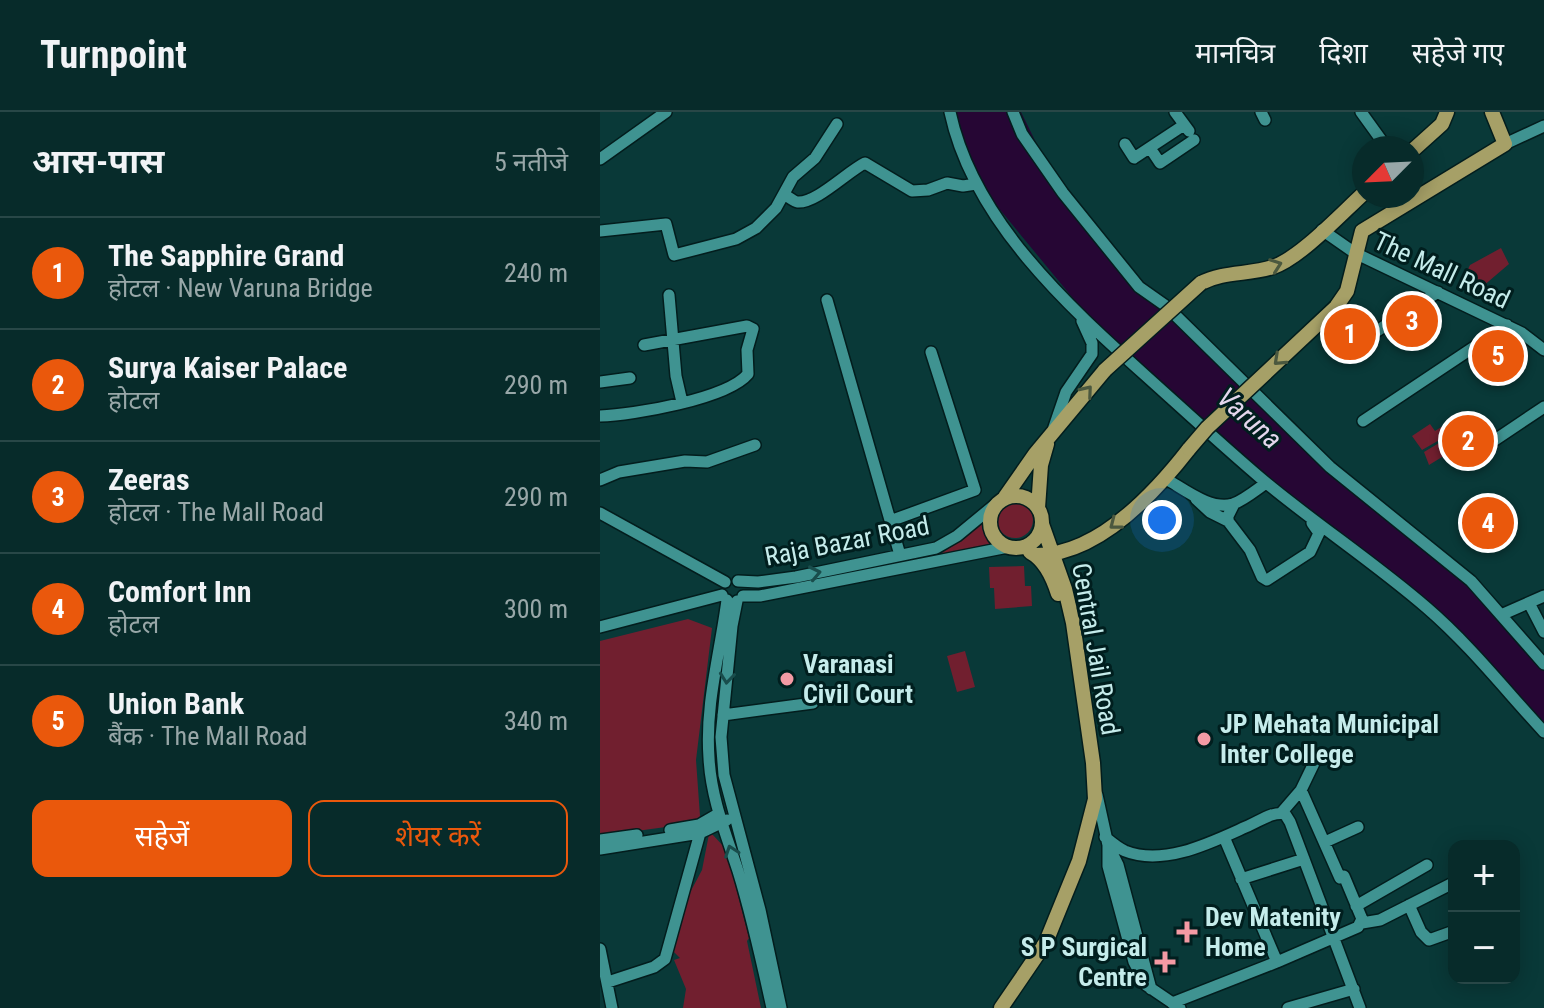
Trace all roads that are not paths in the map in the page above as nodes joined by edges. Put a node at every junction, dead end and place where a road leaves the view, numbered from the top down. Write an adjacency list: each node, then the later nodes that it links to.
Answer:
1 (666, 112): 16 (street)
2 (950, 112): 17 (street)
3 (1013, 112): 63 (street)
4 (1175, 112): 10 (street)
5 (1361, 112): 11 (street)
6 (1447, 112): 12 (main road)
7 (1492, 112): 14 (main road)
8 (837, 124): 18 (street)
9 (1544, 126): 14 (street)
10 (1189, 132): 15 (street); 15 (street)
11 (1378, 136)
12 (1424, 140)
13 (1125, 144): 15 (street)
14 (1505, 144): 22 (main road)
15 (1150, 148)
16 (600, 159)
17 (976, 184): 18 (street); 26 (street)
18 (785, 195): 21 (street)
19 (1352, 204): 20 (main road)
20 (1322, 230): 22 (street, The Mall Road); 39 (main road, one-way to 20, bridge)
21 (600, 231)
22 (1355, 253): 23 (street, The Mall Road); 42 (main road, one-way to 42, bridge)
23 (1438, 292): 27 (street, The Mall Road); 32 (street)
24 (669, 295): 28 (street)
25 (827, 300): 51 (street)
26 (1079, 313): 39 (street); 44 (street)
27 (1507, 325): 30 (street, The Mall Road); 38 (street)
28 (672, 340): 29 (street); 35 (street); 35 (street)
29 (644, 345)
30 (1544, 350)
31 (931, 352): 51 (street)
32 (1344, 352)
33 (630, 378): 34 (street)
34 (600, 382)
35 (682, 402): 37 (street)
36 (1544, 407): 41 (street)
37 (600, 416)
38 (1363, 421)
39 (1051, 434): 46 (main road); 48 (main road)
40 (755, 445): 43 (street)
41 (1473, 450)
42 (1166, 479): 45 (street); 57 (main road, one-way to 57)
43 (600, 480)
44 (1266, 483): 47 (street); 50 (street)
45 (1188, 491): 47 (street); 52 (street)
46 (1001, 500): 48 (main road); 54 (main road); 55 (street, Raja Bazar Road)
47 (1234, 504): 52 (street)
48 (1038, 508): 53 (main road)
49 (600, 513): 59 (street)
50 (1314, 520): 52 (street); 71 (street)
51 (890, 521): 55 (street)
52 (1228, 521)
53 (1042, 524): 54 (main road); 57 (main road, Central Jail Road)
54 (1014, 547): 56 (main road); 61 (street)
55 (900, 555): 58 (street, Raja Bazar Road, one-way to 55)
56 (1036, 555): 57 (main road); 66 (main road)
57 (1055, 555): 66 (main road, Central Jail Road)
58 (738, 581): 59 (street, Raja Bazar Road); 61 (street)
59 (725, 582): 61 (street)
60 (1544, 596): 62 (street)
61 (732, 598): 64 (street); 70 (street, one-way to 70); 77 (street)
62 (1529, 603): 63 (street); 65 (street)
63 (1501, 615): 67 (street)
64 (600, 627)
65 (1544, 634): 67 (street)
66 (1073, 639): 73 (main road, Central Jail Road)
67 (1527, 646): 68 (street)
68 (1544, 664)
69 (813, 703): 70 (street)
70 (723, 715): 76 (street)
71 (1544, 732)
72 (1315, 761): 74 (street)
73 (1096, 785): 82 (street, Central Jail Road); 102 (main road, Central Jail Road)
74 (1301, 790): 75 (street); 83 (street)
75 (1282, 812): 80 (street); 85 (street)
76 (734, 816): 77 (street); 101 (street)
77 (719, 818): 79 (street); 81 (street); 100 (street, one-way to 77)
78 (1358, 827): 83 (street)
79 (700, 833): 84 (street); 96 (street)
80 (1224, 837): 82 (street); 87 (street)
81 (600, 840)
82 (1106, 841): 98 (street, Central Jail Road)
83 (1325, 842): 90 (street)
84 (600, 849)
85 (1304, 859): 87 (street); 93 (street)
86 (1427, 865): 90 (street)
87 (1241, 879): 95 (street)
88 (1448, 886): 89 (street)
89 (1409, 905): 91 (street); 92 (street)
90 (1356, 906): 91 (street)
91 (1362, 923): 93 (street)
92 (1448, 933)
93 (1334, 938): 95 (street); 97 (street)
94 (600, 949): 96 (street)
95 (1277, 962): 98 (street)
96 (608, 982): 99 (street)
97 (1354, 989): 103 (street); 104 (street)
98 (1165, 1001)
99 (612, 1008)
100 (772, 1008)
101 (781, 1008)
102 (1001, 1008)
103 (1288, 1008)
104 (1360, 1008)

